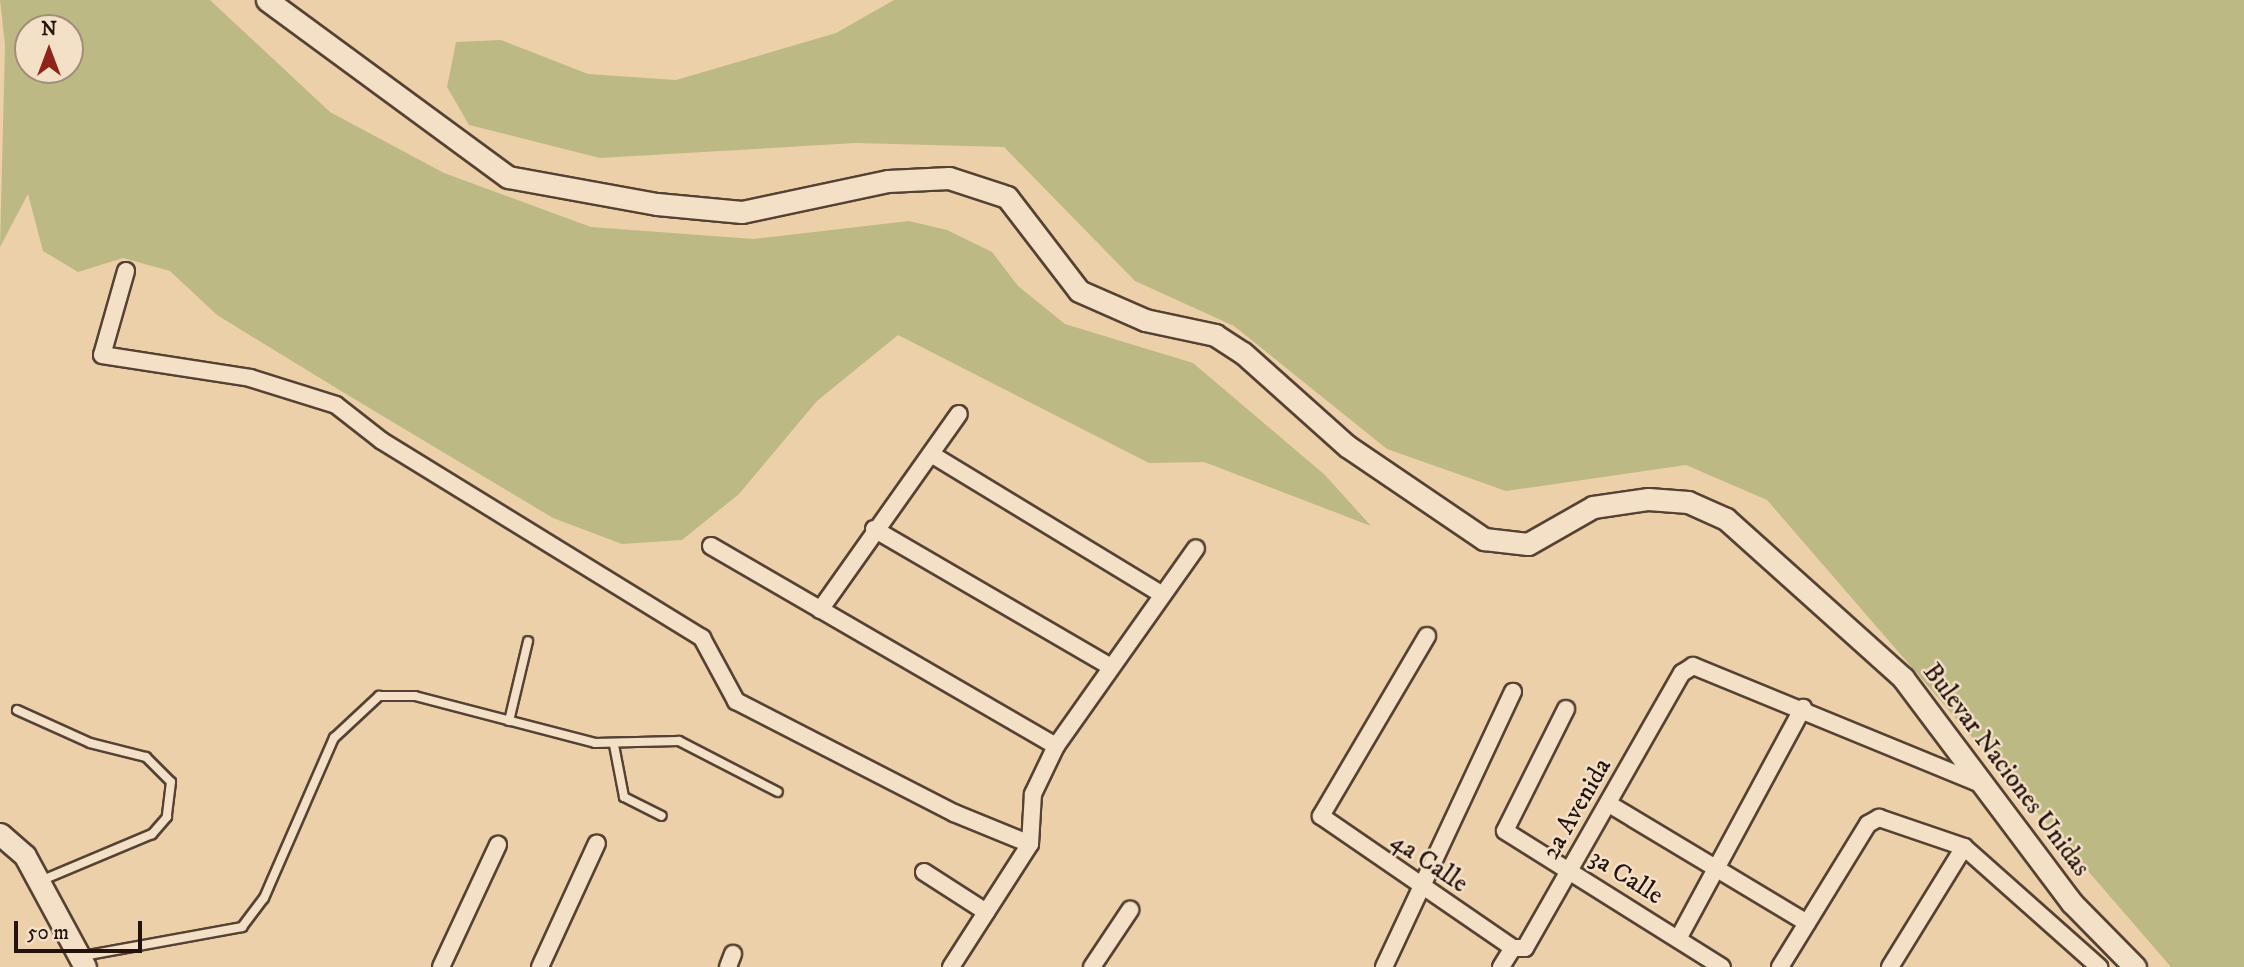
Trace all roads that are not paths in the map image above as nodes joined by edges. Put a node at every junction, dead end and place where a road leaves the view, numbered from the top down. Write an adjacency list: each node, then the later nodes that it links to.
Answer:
1 (267, 0): 20 (main road, Bulevar Naciones Unidas)
2 (126, 271): 26 (street)
3 (959, 414): 4 (street)
4 (931, 454): 5 (street); 8 (street)
5 (874, 529): 9 (street); 12 (street)
6 (711, 546): 9 (street)
7 (1196, 548): 8 (street)
8 (1160, 593): 12 (street)
9 (820, 610): 19 (street)
10 (1427, 636): 33 (street, 4a Calle)
11 (528, 641): 17 (lane)
12 (1109, 666): 19 (street)
13 (1513, 692): 33 (street)
14 (1803, 708): 20 (street); 22 (street, 2a Avenida); 30 (street)
15 (1566, 709): 29 (street, 3a Calle)
16 (17, 710): 32 (lane)
17 (509, 720): 18 (lane); 39 (lane)
18 (614, 746): 21 (lane); 23 (lane)
19 (1056, 746): 26 (street)
20 (1987, 786): 50 (main road, Bulevar Naciones Unidas)
21 (778, 792)
22 (1609, 804): 29 (street, 2a Avenida); 30 (street)
23 (662, 816)
24 (0, 834): 32 (main road)
25 (597, 843): 40 (street)
26 (1030, 844): 35 (street)
27 (498, 845): 41 (street)
28 (1964, 847): 36 (street); 48 (street); 49 (street)
29 (1570, 871): 37 (street, 3a Calle); 38 (street, 2a Avenida)
30 (1715, 871): 36 (street); 37 (street)
31 (924, 872): 35 (street)
32 (40, 881): 39 (main road)
33 (1419, 887): 38 (street, 4a Calle); 44 (street)
34 (1130, 910): 43 (street)
35 (986, 912): 42 (street)
36 (1807, 923): 47 (street)
37 (1678, 939): 46 (street, 3a Calle)
38 (1513, 948): 45 (street, 2a Avenida)
39 (82, 962)
40 (546, 965)
41 (441, 967)
42 (951, 967)
43 (1093, 967)
44 (1384, 967)
45 (1501, 967)
46 (1722, 967)
47 (1780, 967)
48 (1890, 967)
49 (2099, 967)
50 (2135, 967)

